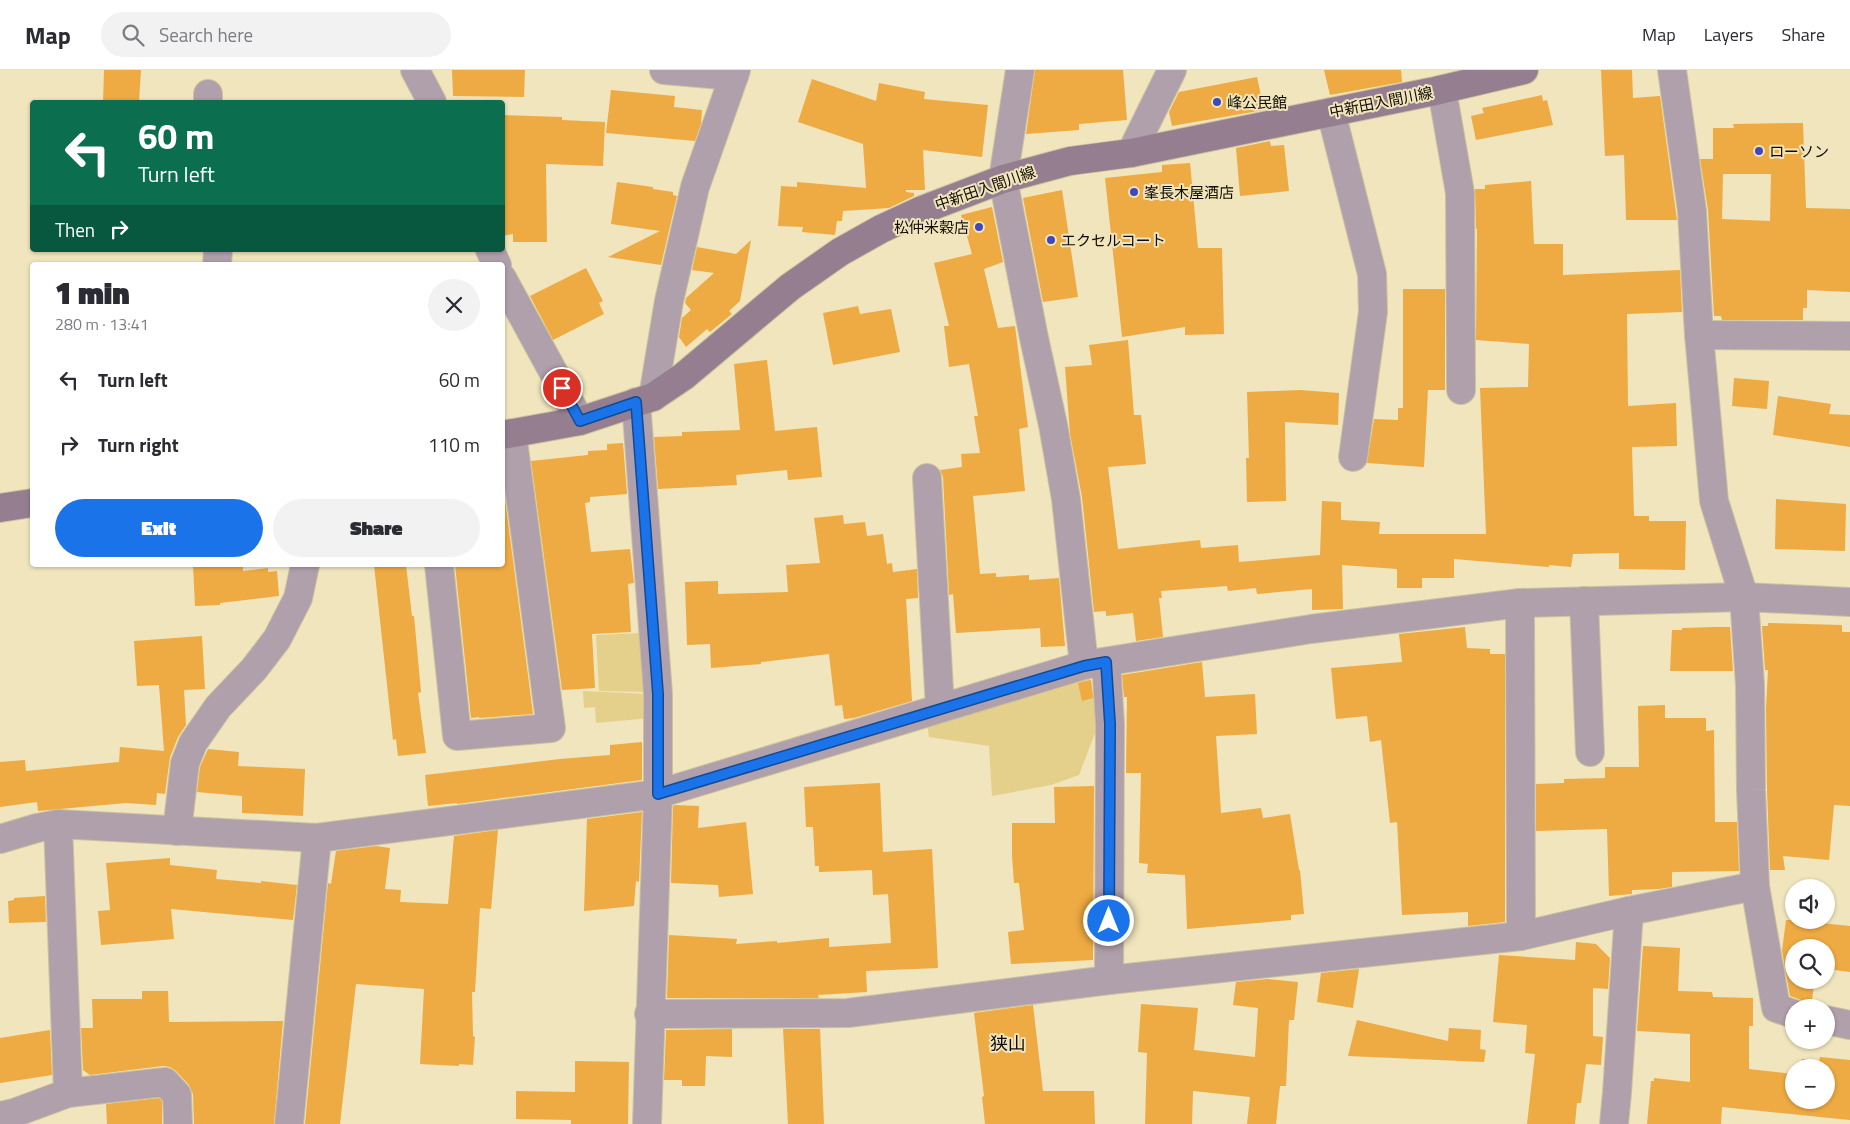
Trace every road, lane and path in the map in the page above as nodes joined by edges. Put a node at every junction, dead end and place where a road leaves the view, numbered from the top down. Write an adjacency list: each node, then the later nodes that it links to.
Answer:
1 (415, 70): 9 (street)
2 (664, 70): 7 (street)
3 (1020, 70): 12 (street)
4 (1172, 70): 11 (street)
5 (1524, 70): 8 (main road, 中新田入間川線)
6 (1672, 70): 14 (street)
7 (735, 73): 17 (street)
8 (1436, 84): 10 (main road, 中新田入間川線); 16 (street)
9 (431, 100)
10 (1331, 112): 11 (main road, 中新田入間川線); 20 (street)
11 (1131, 153): 12 (main road, 中新田入間川線)
12 (1004, 179): 17 (main road, 中新田入間川線); 30 (street)
13 (505, 284): 18 (street)
14 (1699, 335): 15 (street); 26 (street)
15 (1850, 336)
16 (1461, 390)
17 (645, 400): 18 (main road, 中新田入間川線); 33 (street)
18 (580, 421): 19 (main road, 中新田入間川線)
19 (508, 434): 25 (street)
20 (1354, 457)
21 (926, 478): 31 (street)
22 (30, 503): 23 (main road)
23 (0, 508)
24 (305, 567): 35 (street)
25 (439, 567)
26 (1744, 597): 27 (street); 28 (street); 38 (street)
27 (1584, 601): 29 (street); 32 (street)
28 (1850, 602)
29 (1520, 603): 30 (street); 40 (street)
30 (1095, 664): 31 (street); 41 (street)
31 (940, 708): 33 (street)
32 (1590, 752)
33 (658, 794): 36 (street); 43 (street)
34 (58, 824): 35 (street); 37 (street); 46 (street)
35 (177, 831): 36 (street)
36 (317, 838): 49 (street)
37 (0, 839)
38 (1755, 886): 39 (street); 42 (street)
39 (1629, 911): 40 (street); 51 (street)
40 (1521, 936): 41 (street)
41 (1109, 980): 43 (street)
42 (1785, 1011)
43 (650, 1014): 50 (street)
44 (1835, 1022): 45 (street)
45 (1850, 1024)
46 (68, 1093): 47 (street); 48 (street)
47 (10, 1118)
48 (178, 1124)
49 (289, 1124)
50 (647, 1124)
51 (1614, 1124)

